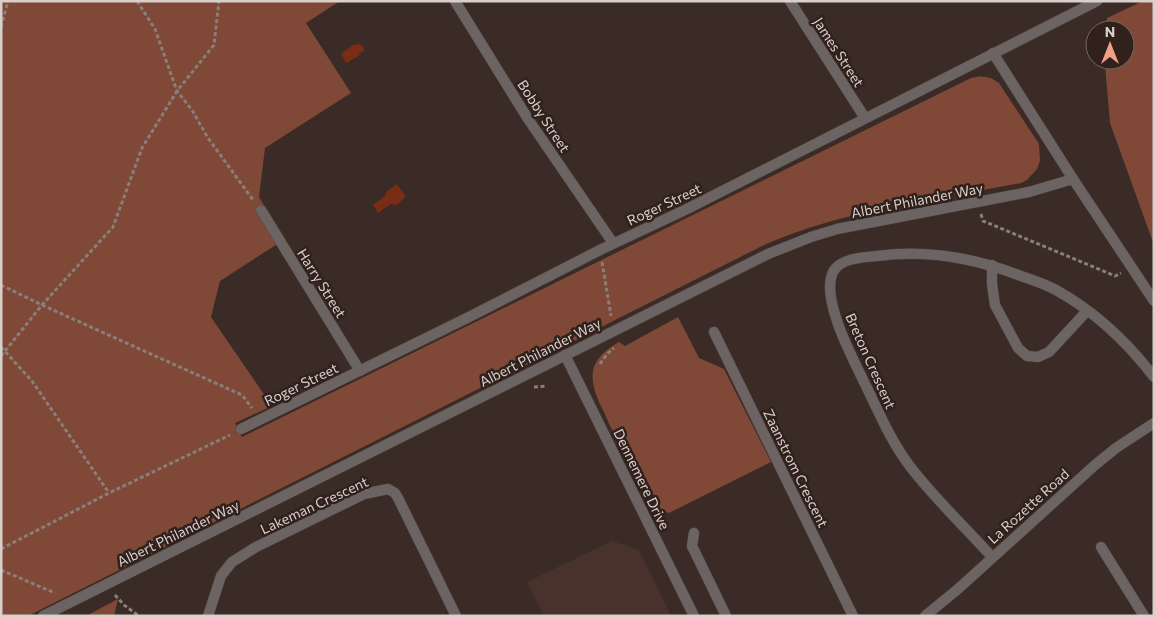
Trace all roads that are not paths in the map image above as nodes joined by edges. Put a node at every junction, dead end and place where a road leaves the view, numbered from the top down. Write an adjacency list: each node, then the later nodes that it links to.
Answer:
1 (455, 1): 8 (street, Bobby Street)
2 (790, 1): 5 (street, James Street)
3 (1097, 1): 4 (street, Roger Street)
4 (994, 53): 5 (street, Roger Street); 6 (street)
5 (866, 118): 8 (street, Roger Street)
6 (1073, 179): 10 (street); 13 (street, Albert Philander Way)
7 (261, 210): 14 (street, Harry Street)
8 (612, 243): 14 (street, Roger Street)
9 (992, 265): 11 (street, Breton Crescent); 11 (street); 20 (street, Breton Crescent)
10 (1154, 301)
11 (1087, 311): 15 (street, Breton Crescent)
12 (714, 332): 26 (street, Zaanstrom Crescent)
13 (565, 356): 21 (street, Albert Philander Way); 24 (street, Dennemere Drive)
14 (360, 371): 17 (street, Roger Street)
15 (1154, 378)
16 (1154, 423): 20 (street, La Rozette Road)
17 (242, 429)
18 (694, 533): 25 (street)
19 (1101, 547): 28 (street)
20 (992, 557): 27 (street, La Rozette Road)
21 (43, 616)
22 (208, 616): 23 (street, Lakeman Crescent)
23 (456, 616)
24 (694, 616)
25 (726, 616)
26 (853, 616)
27 (925, 616)
28 (1144, 616)

